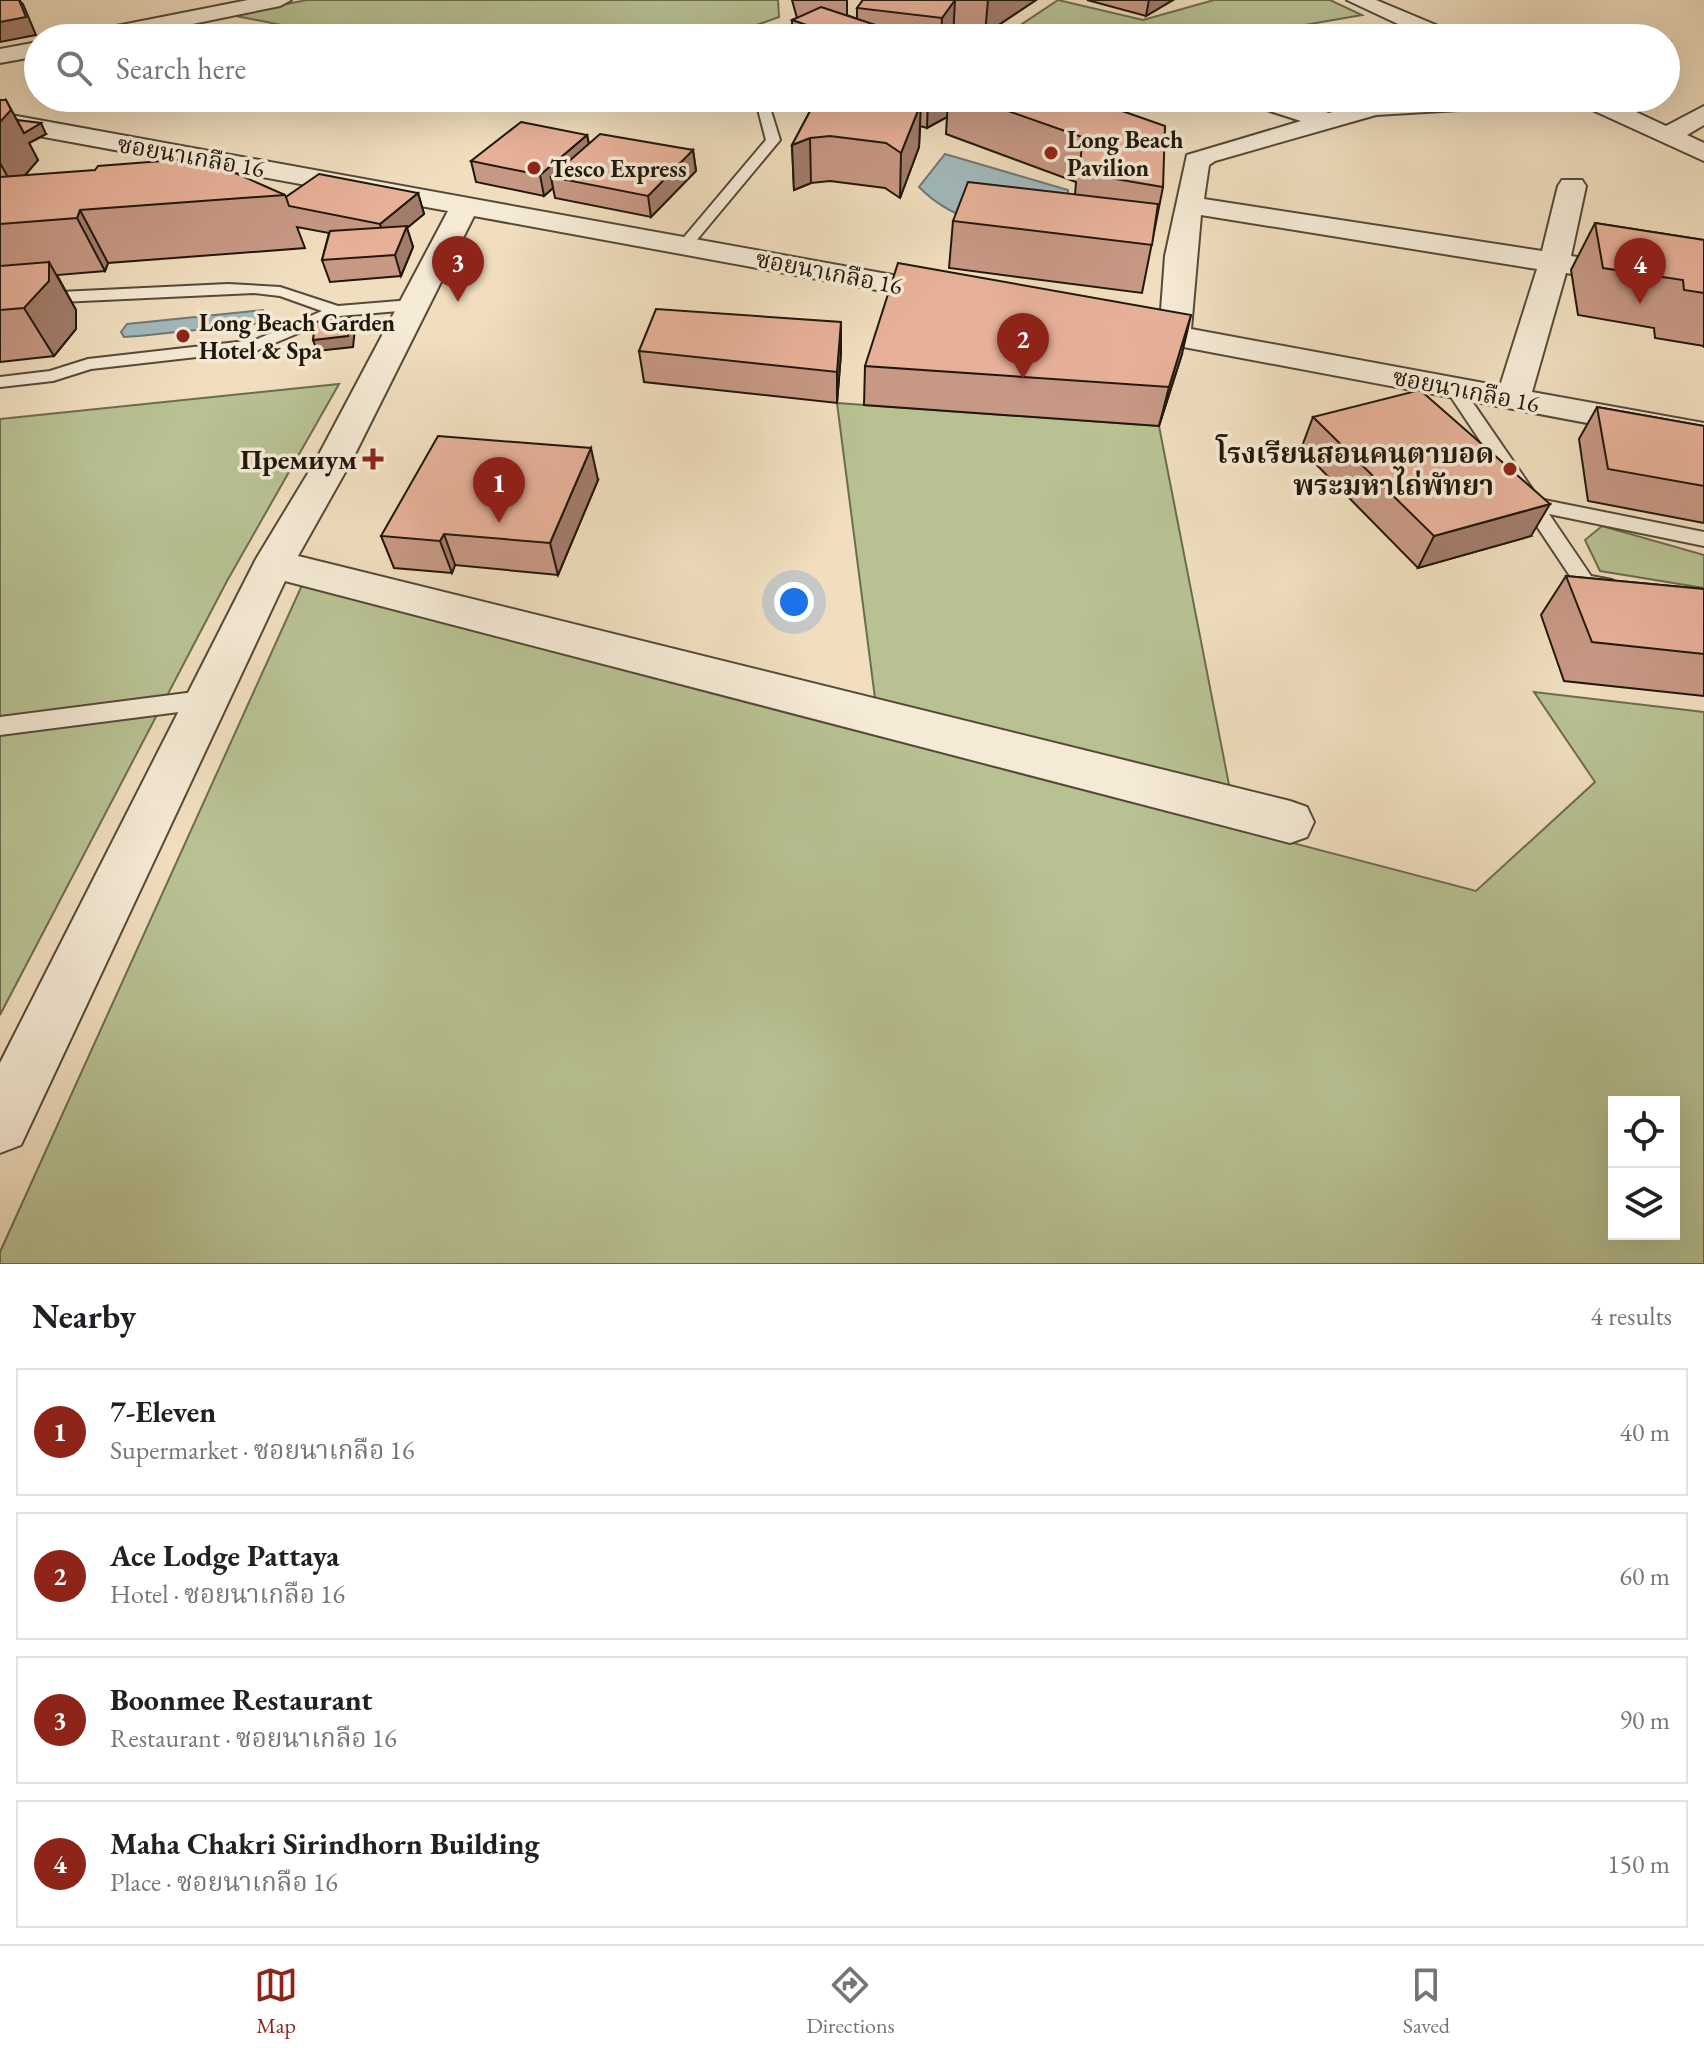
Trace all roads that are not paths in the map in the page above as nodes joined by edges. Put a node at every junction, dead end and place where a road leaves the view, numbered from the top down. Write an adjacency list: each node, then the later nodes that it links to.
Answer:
1 (280, 0): 3 (street)
2 (1358, 0): 4 (street)
3 (161, 24)
4 (1414, 24)
5 (24, 52): 6 (street)
6 (0, 56)
7 (765, 112): 19 (lane)
8 (1299, 112): 12 (street)
9 (1358, 112): 12 (street)
10 (1616, 112): 14 (street)
11 (1704, 114): 14 (street)
12 (1325, 120): 17 (street)
13 (0, 121): 18 (street, ซอยนาเกลือ 16)
14 (1667, 136): 15 (street)
15 (1704, 153)
16 (1572, 186): 20 (street)
17 (1191, 205): 20 (street); 27 (street)
18 (465, 206): 19 (street, ซอยนาเกลือ 16); 24 (street)
19 (685, 245): 22 (street, ซอยนาเกลือ 16)
20 (1554, 263): 21 (street); 30 (street)
21 (1704, 286)
22 (978, 300)
23 (23, 303): 25 (lane)
24 (411, 305): 25 (lane); 34 (street)
25 (336, 311): 28 (lane)
26 (1101, 322): 27 (street, ซอยนาเกลือ 16)
27 (1175, 336): 29 (street, ซอยนาเกลือ 16)
28 (0, 382)
29 (1454, 388): 30 (street, ซอยนาเกลือ 16); 32 (lane)
30 (1513, 399): 31 (street, ซอยนาเกลือ 16)
31 (1704, 434)
32 (1532, 504): 33 (lane); 35 (lane)
33 (1704, 539)
34 (274, 564): 36 (street); 38 (street)
35 (1629, 588)
36 (210, 699): 37 (lane); 39 (street)
37 (0, 726)
38 (1290, 822)
39 (0, 1124)

